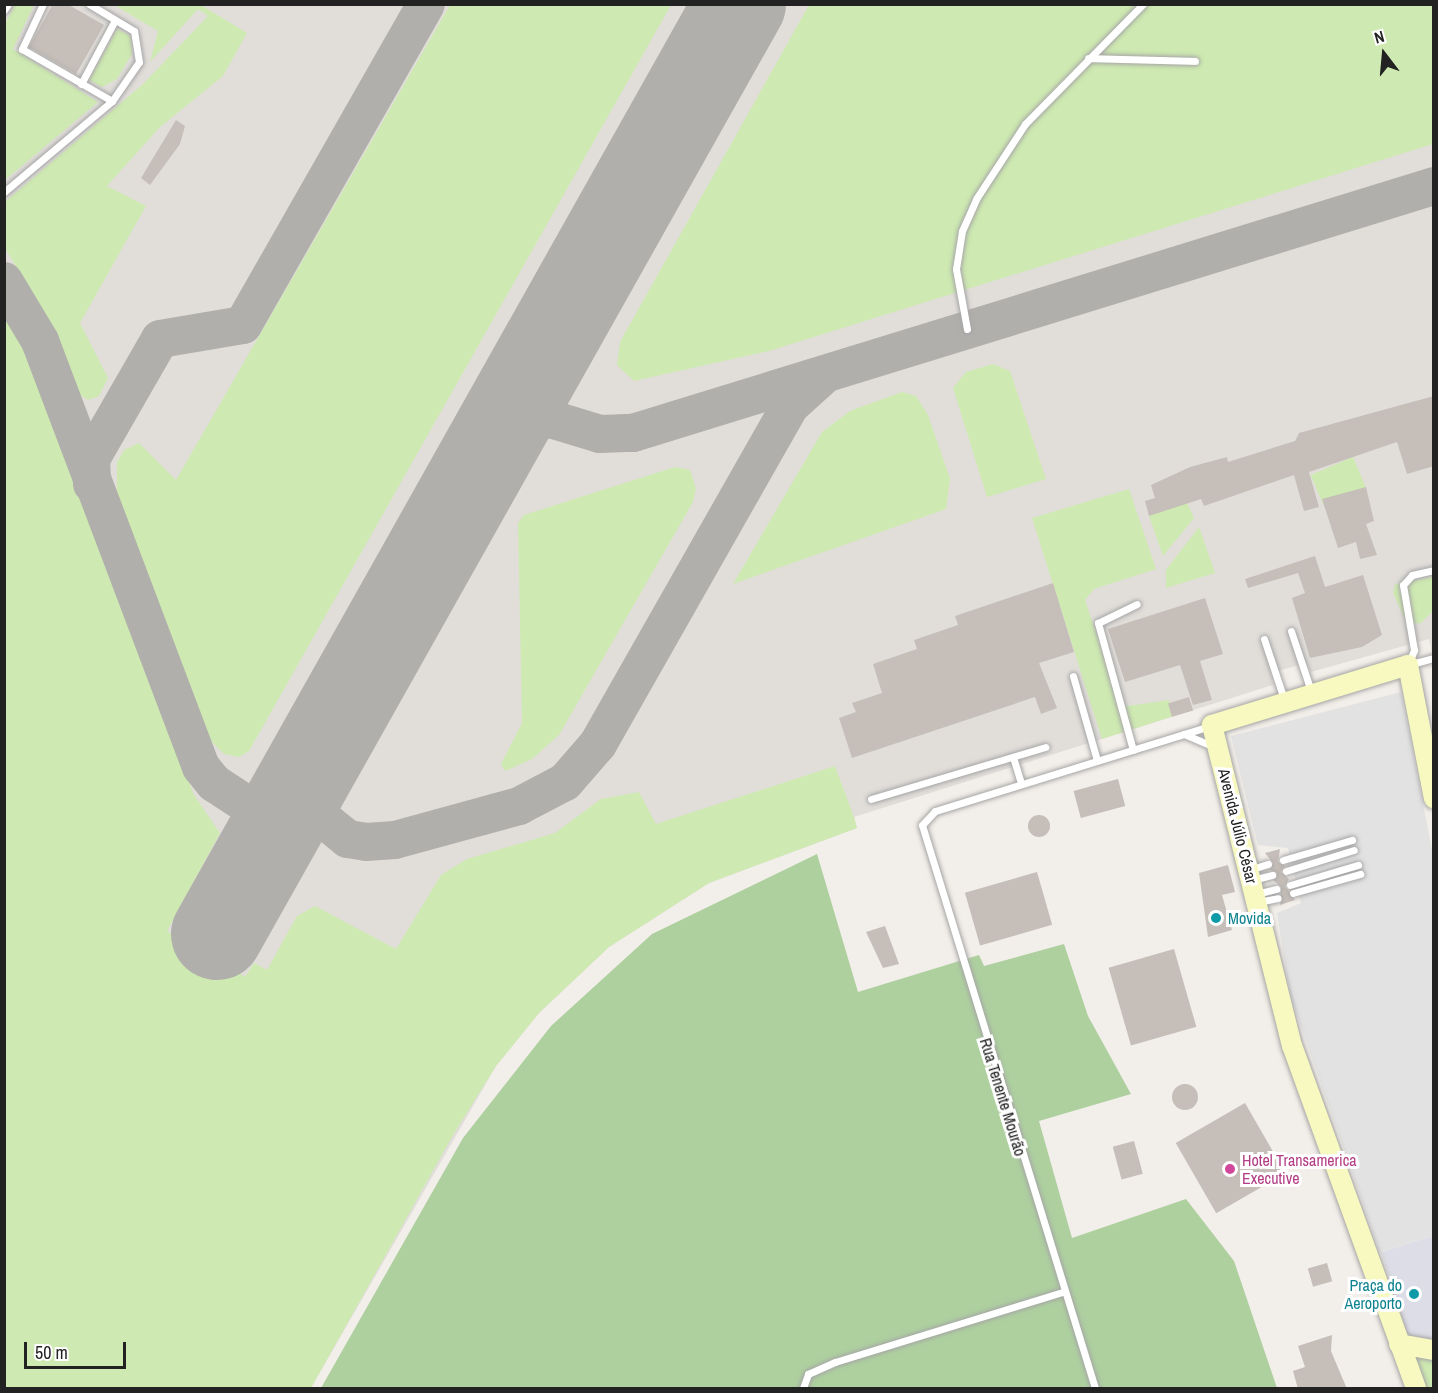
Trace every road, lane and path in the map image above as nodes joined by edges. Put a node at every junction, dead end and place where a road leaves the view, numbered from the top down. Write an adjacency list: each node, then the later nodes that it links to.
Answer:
1 (8, 4): 5 (lane)
2 (43, 4): 9 (lane)
3 (89, 4): 6 (lane)
4 (1143, 4): 7 (lane)
5 (4, 10)
6 (115, 20): 9 (lane); 10 (lane)
7 (1088, 58): 8 (lane); 12 (lane)
8 (1195, 61)
9 (81, 84): 10 (lane)
10 (112, 101): 11 (lane)
11 (4, 192)
12 (967, 329)
13 (1434, 570): 18 (lane)
14 (1137, 604): 25 (lane)
15 (1291, 631): 20 (lane)
16 (1264, 639): 21 (lane)
17 (1433, 658): 18 (lane)
18 (1408, 665): 20 (street); 31 (street)
19 (1072, 676): 28 (lane)
20 (1312, 694): 21 (street)
21 (1285, 702): 22 (street)
22 (1212, 725): 23 (lane); 26 (street, Avenida Júlio César)
23 (1182, 734): 25 (lane); 26 (lane)
24 (1045, 747): 27 (lane)
25 (1132, 750): 28 (lane)
26 (1220, 753): 39 (street, Avenida Júlio César)
27 (1013, 757): 29 (lane); 30 (lane)
28 (1097, 760): 29 (lane)
29 (1021, 784): 44 (lane, Rua Tenente Mourão)
30 (871, 799)
31 (1434, 799)
32 (1352, 840): 34 (lane)
33 (1354, 850): 36 (lane)
34 (1283, 860)
35 (1358, 865): 40 (lane)
36 (1286, 871)
37 (1360, 874): 42 (lane)
38 (1272, 875): 39 (lane)
39 (1257, 882): 41 (lane); 43 (lane); 45 (street, Avenida Júlio César)
40 (1290, 885)
41 (1276, 889)
42 (1293, 893)
43 (1278, 898)
44 (1062, 1292): 47 (lane); 48 (lane, Rua Tenente Mourão)
45 (1399, 1344): 46 (street); 49 (street, Avenida Júlio César)
46 (1434, 1350)
47 (803, 1389)
48 (1095, 1389)
49 (1416, 1389)

